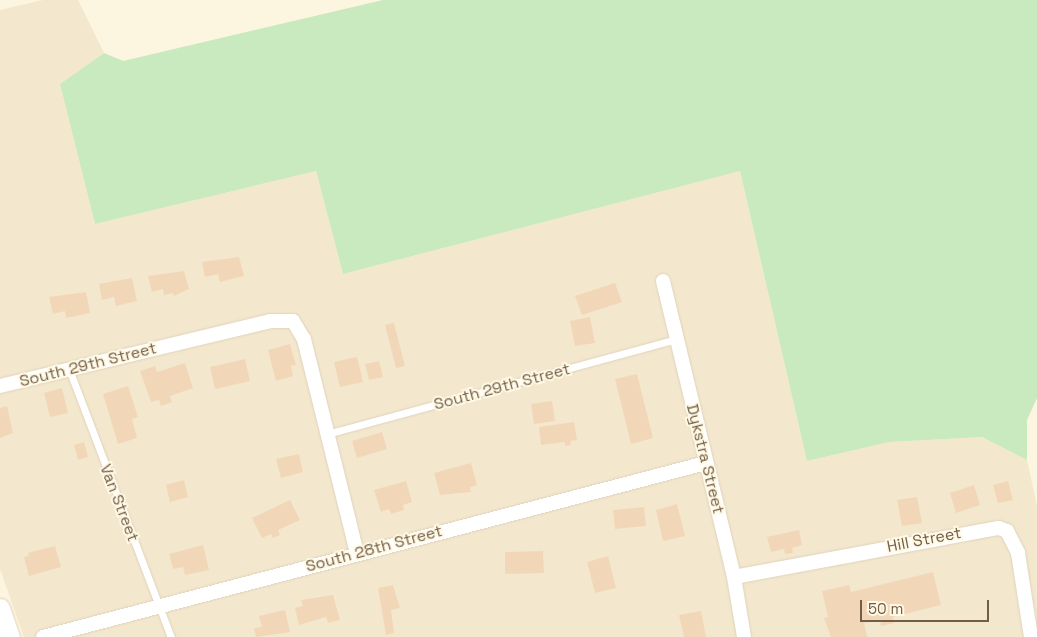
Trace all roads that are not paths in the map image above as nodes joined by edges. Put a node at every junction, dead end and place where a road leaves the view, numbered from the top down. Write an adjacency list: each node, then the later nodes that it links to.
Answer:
1 (662, 281): 2 (street, Dykstra Street)
2 (676, 339): 5 (lane, South 29th Street); 6 (street, Dykstra Street)
3 (69, 369): 4 (street, South 29th Street); 5 (street, South 29th Street); 10 (lane, Van Street)
4 (0, 386)
5 (327, 434): 7 (street)
6 (706, 463): 7 (street, South 28th Street); 8 (street, Dykstra Street)
7 (357, 553): 10 (street, South 28th Street)
8 (734, 577): 14 (street, Dykstra Street); 15 (street, Hill Street)
9 (0, 608): 11 (main road)
10 (159, 608): 12 (street, South 28th Street); 13 (lane, Van Street)
11 (10, 637)
12 (43, 637)
13 (171, 637)
14 (744, 637)
15 (1031, 637)

